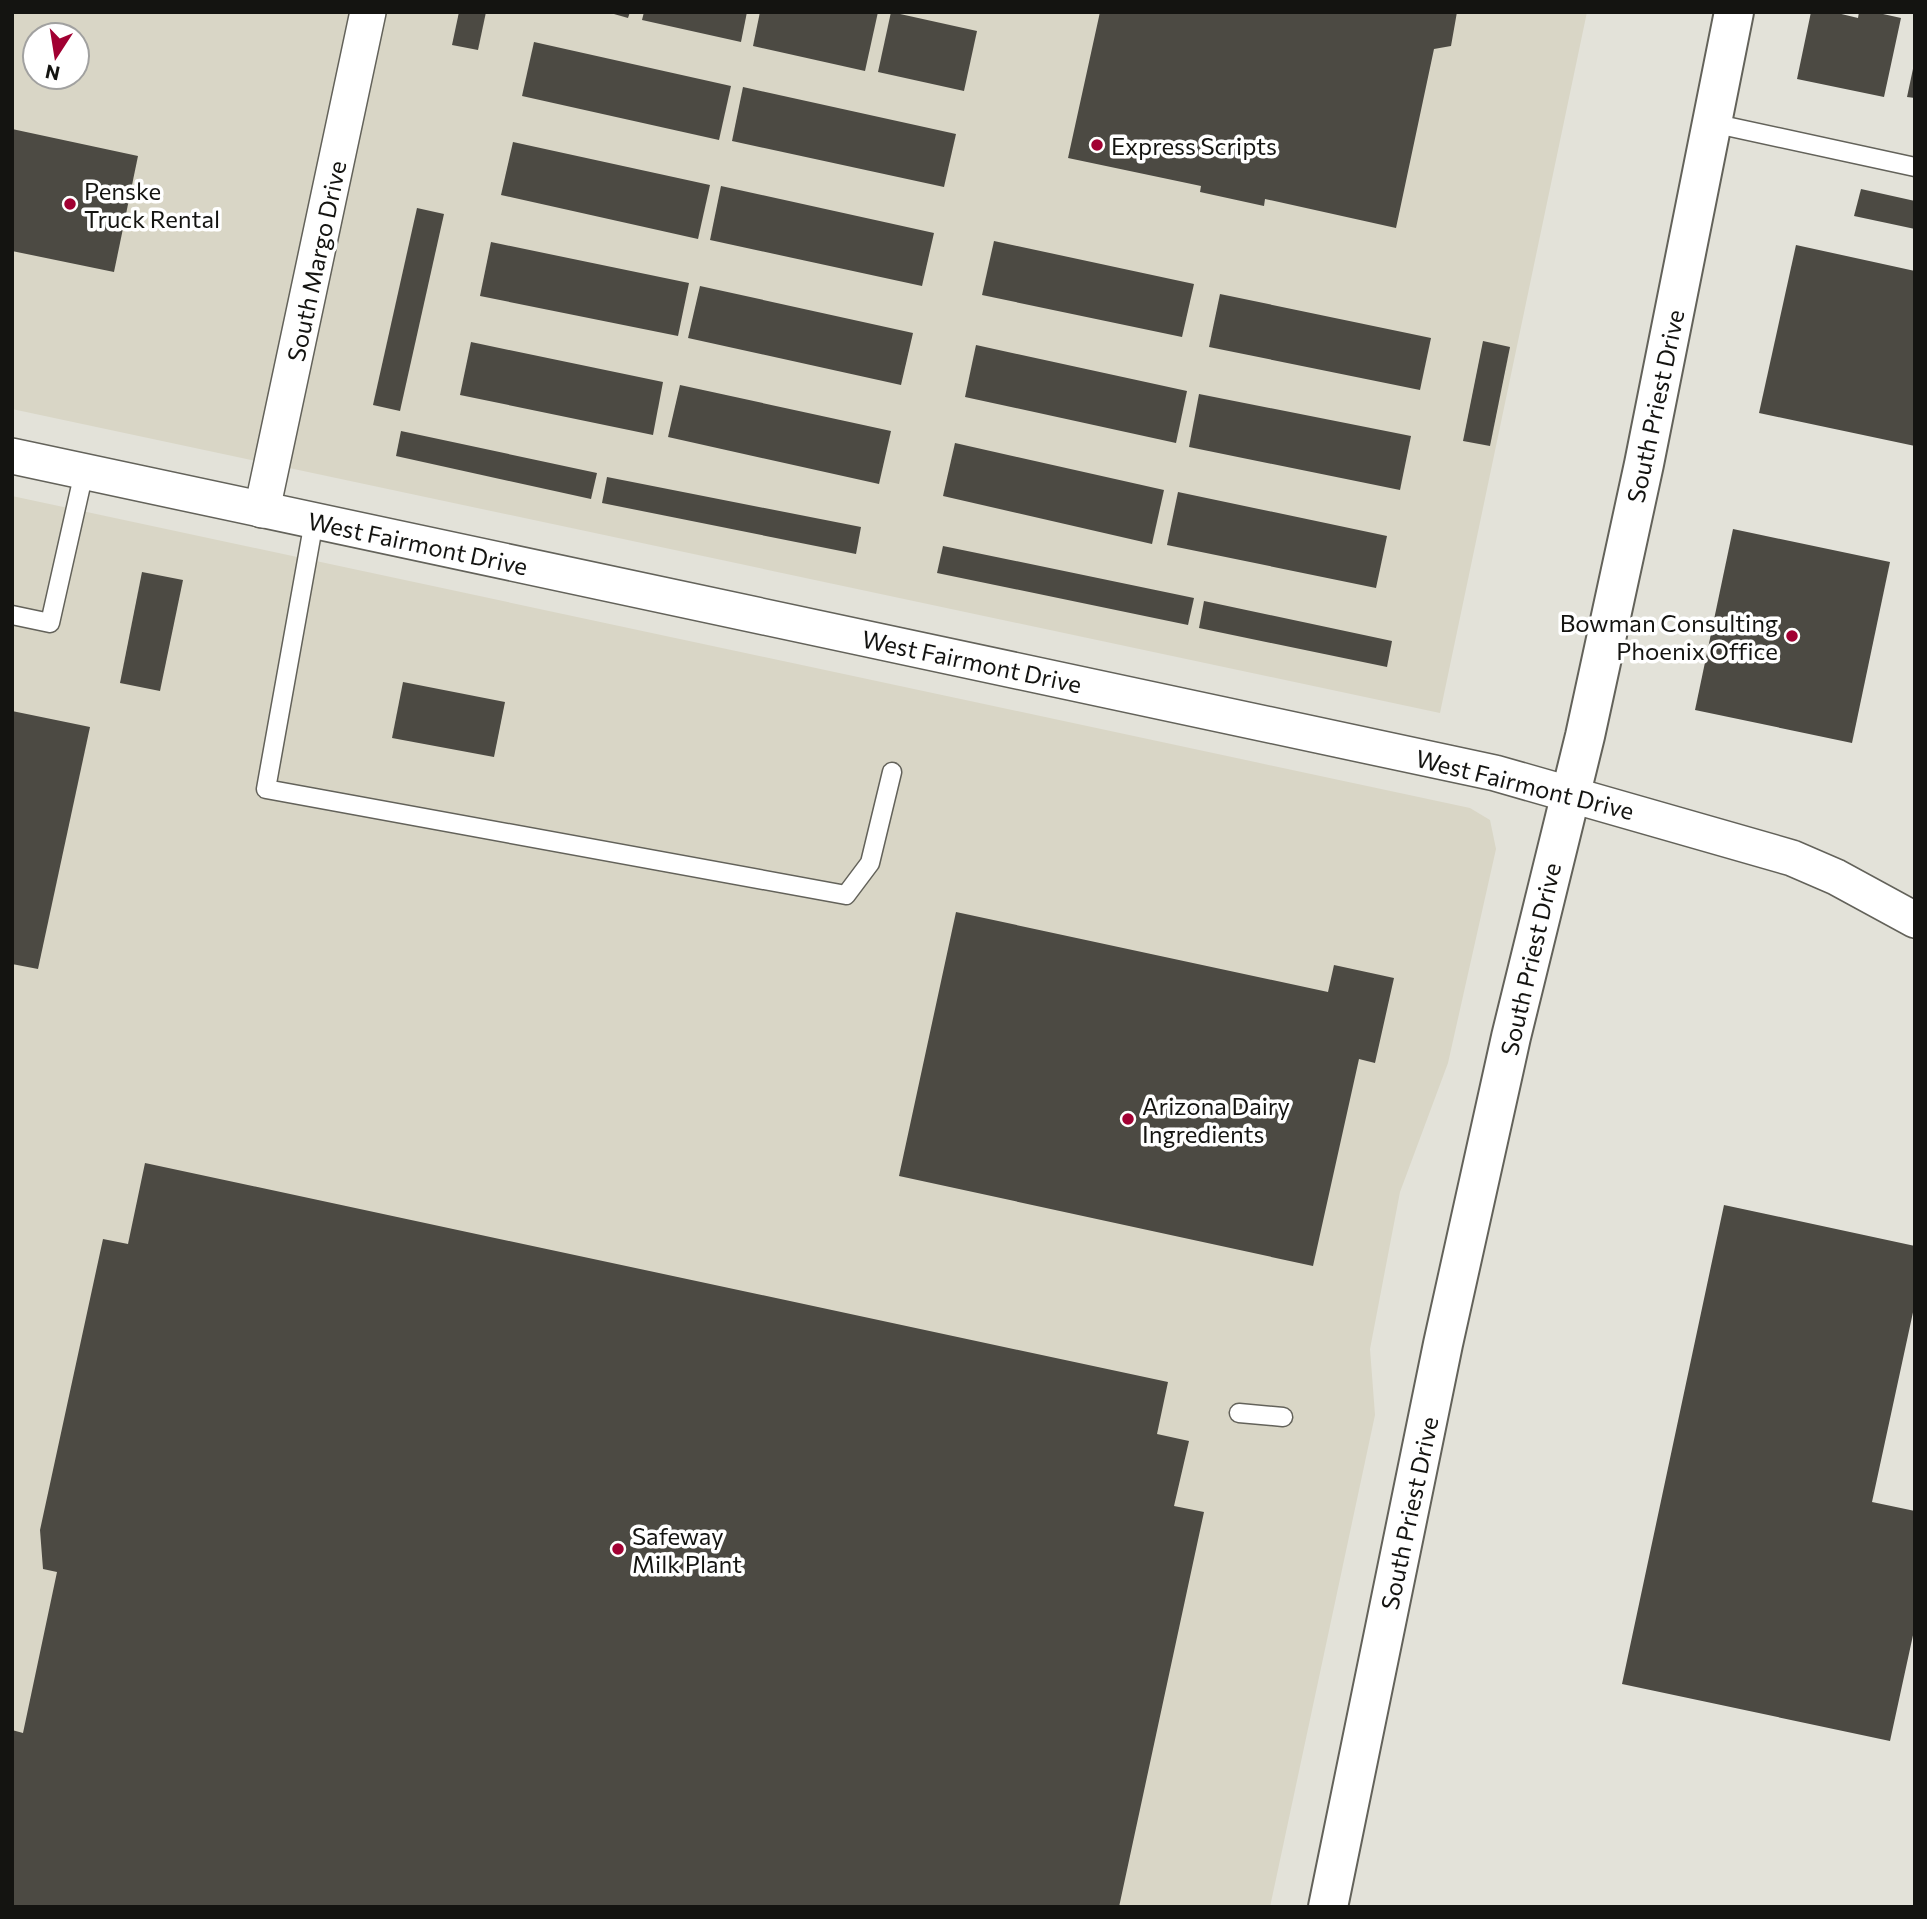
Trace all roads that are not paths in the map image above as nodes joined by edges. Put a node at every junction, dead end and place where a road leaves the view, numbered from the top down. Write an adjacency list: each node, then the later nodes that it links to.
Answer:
1 (368, 12): 7 (street, South Margo Drive)
2 (1734, 12): 3 (main road, South Priest Drive)
3 (1712, 123): 4 (lane); 11 (main road, South Priest Drive)
4 (1915, 167)
5 (12, 456): 6 (street, West Fairmont Drive)
6 (84, 472): 7 (street, West Fairmont Drive); 9 (lane)
7 (262, 510): 8 (street, West Fairmont Drive)
8 (314, 521): 10 (lane); 11 (street, West Fairmont Drive)
9 (12, 615)
10 (892, 772)
11 (1571, 793): 12 (street, West Fairmont Drive); 15 (main road, South Priest Drive)
12 (1915, 920)
13 (1239, 1413): 14 (lane)
14 (1283, 1416)
15 (1328, 1907)

